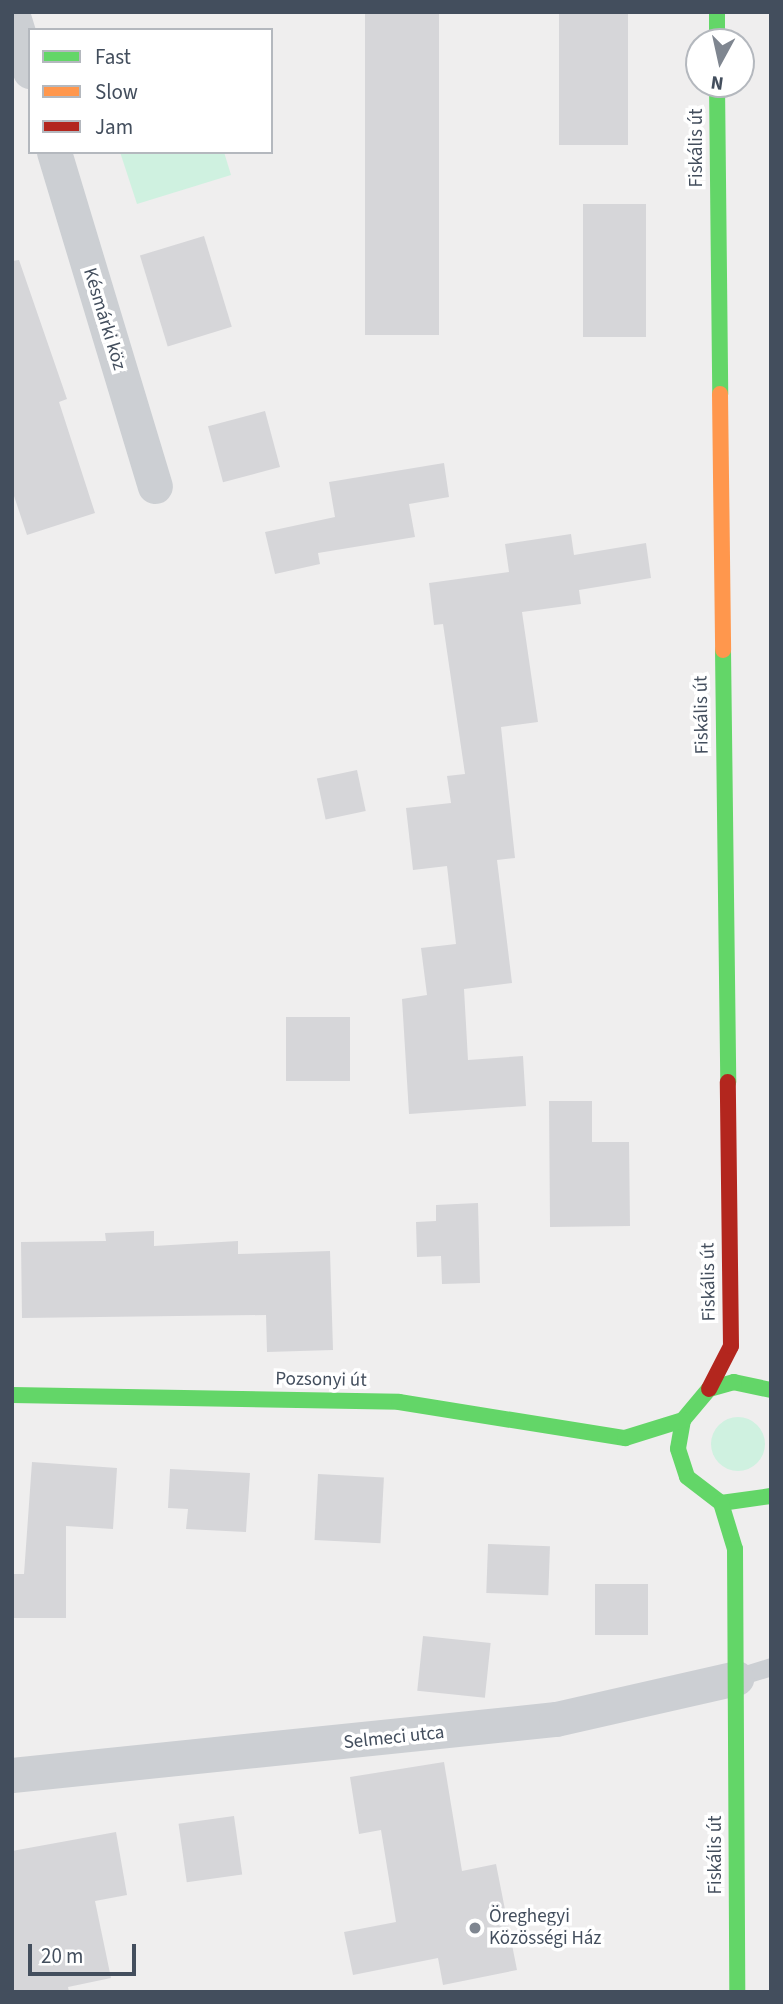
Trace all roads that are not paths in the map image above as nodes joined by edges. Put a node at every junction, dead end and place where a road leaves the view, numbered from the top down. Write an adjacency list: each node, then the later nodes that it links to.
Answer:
1 (12, 13): 2 (street)
2 (28, 65)
3 (717, 98): 6 (street, Fiskális út)
4 (55, 154): 5 (street, Késmárki köz)
5 (155, 486)
6 (730, 1346): 7 (street, Fiskális út); 8 (street, Fiskális út)
7 (765, 1387): 8 (street)
8 (709, 1390): 10 (street, Fiskális út)
9 (12, 1395): 11 (street, Pozsonyi út)
10 (683, 1420): 11 (street, Pozsonyi út); 14 (street)
11 (625, 1438): 12 (street, Pozsonyi út)
12 (646, 1451)
13 (667, 1464): 14 (street)
14 (687, 1477): 15 (street)
15 (721, 1503): 16 (street); 17 (street, Fiskális út)
16 (758, 1509): 17 (street, Fiskális út)
17 (735, 1549): 19 (street, Fiskális út)
18 (771, 1667): 19 (lane, Selmeci utca)
19 (736, 1678): 20 (street, Selmeci utca); 21 (street, Fiskális út)
20 (12, 1776)
21 (737, 1992)

